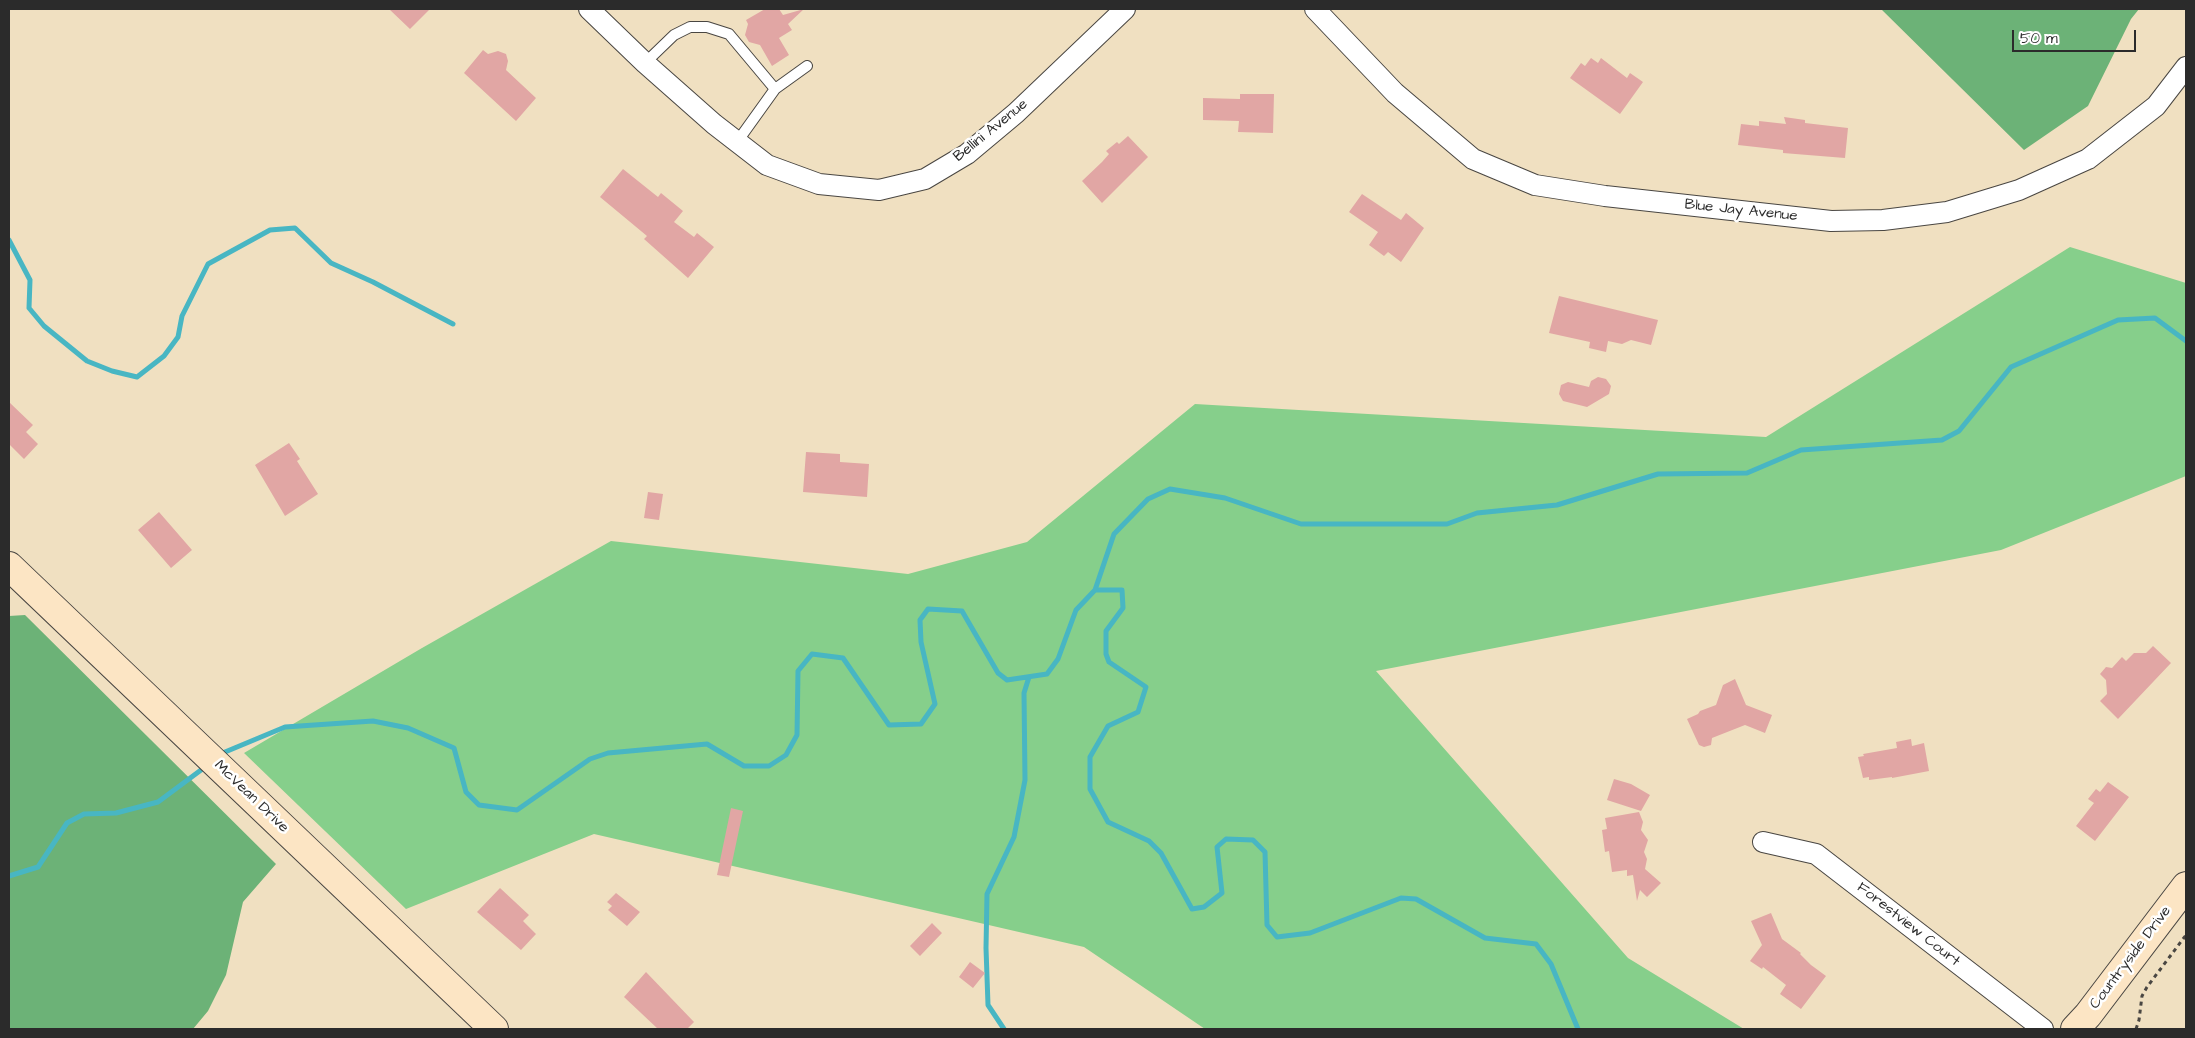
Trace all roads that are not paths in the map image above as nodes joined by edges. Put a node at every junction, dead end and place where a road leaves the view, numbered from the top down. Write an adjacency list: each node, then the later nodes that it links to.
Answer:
1 (589, 9): 4 (street, Bellini Avenue)
2 (1125, 9): 8 (street, Bellini Avenue)
3 (1315, 9): 6 (street, Blue Jay Avenue)
4 (645, 63): 7 (lane); 8 (street, Bellini Avenue)
5 (807, 66): 7 (lane)
6 (2186, 67)
7 (775, 89): 8 (lane)
8 (737, 142)
9 (9, 566): 12 (main road, McVean Drive)
10 (1763, 842): 13 (street, Forestview Court)
11 (2186, 886): 14 (main road, Countryside Drive)
12 (494, 1029)
13 (2042, 1029)
14 (2075, 1029)

